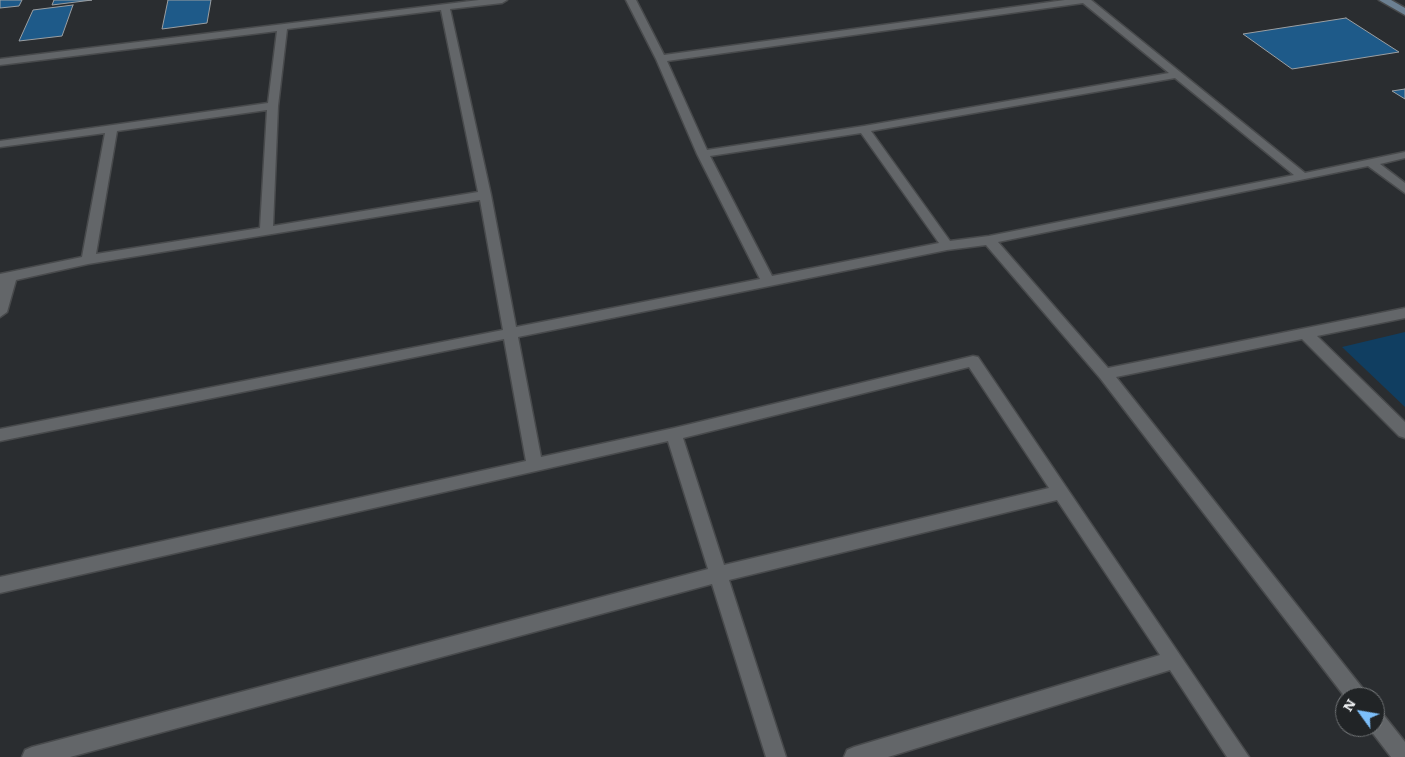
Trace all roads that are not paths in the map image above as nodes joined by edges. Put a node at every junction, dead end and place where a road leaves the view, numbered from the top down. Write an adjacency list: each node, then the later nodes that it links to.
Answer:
1 (502, 0): 5 (street)
2 (631, 0): 8 (street)
3 (1085, 0): 8 (street); 10 (street)
4 (1384, 0): 6 (main road)
5 (445, 8): 7 (street); 20 (street)
6 (1405, 12)
7 (282, 29): 9 (street); 11 (street)
8 (661, 60): 15 (street)
9 (0, 62)
10 (1176, 75): 13 (street); 18 (street)
11 (273, 106): 12 (street); 21 (street)
12 (112, 128): 14 (street); 24 (street)
13 (864, 129): 15 (street); 23 (street)
14 (0, 144)
15 (703, 154): 26 (street)
16 (1405, 156): 17 (street)
17 (1371, 163): 18 (street); 19 (street)
18 (1304, 176): 22 (street)
19 (1405, 189)
20 (485, 195): 21 (street); 29 (street)
21 (266, 232): 24 (street)
22 (990, 240): 23 (street); 31 (street)
23 (947, 246): 26 (street)
24 (88, 260): 25 (street)
25 (5, 278): 27 (street)
26 (768, 281): 29 (street)
27 (0, 312)
28 (1405, 313): 30 (street)
29 (510, 334): 34 (street); 35 (street)
30 (1304, 334): 31 (street); 32 (street)
31 (1106, 374): 40 (street)
32 (1405, 432)
33 (674, 434): 35 (street); 36 (street); 37 (street)
34 (0, 435)
35 (535, 466): 38 (street)
36 (1061, 492): 37 (street); 39 (street)
37 (719, 574): 42 (street); 43 (street)
38 (0, 585)
39 (1174, 660): 44 (street); 45 (street)
40 (1349, 687)
41 (1385, 733): 46 (street)
42 (32, 757)
43 (776, 757)
44 (854, 757)
45 (1239, 757)
46 (1404, 757)

